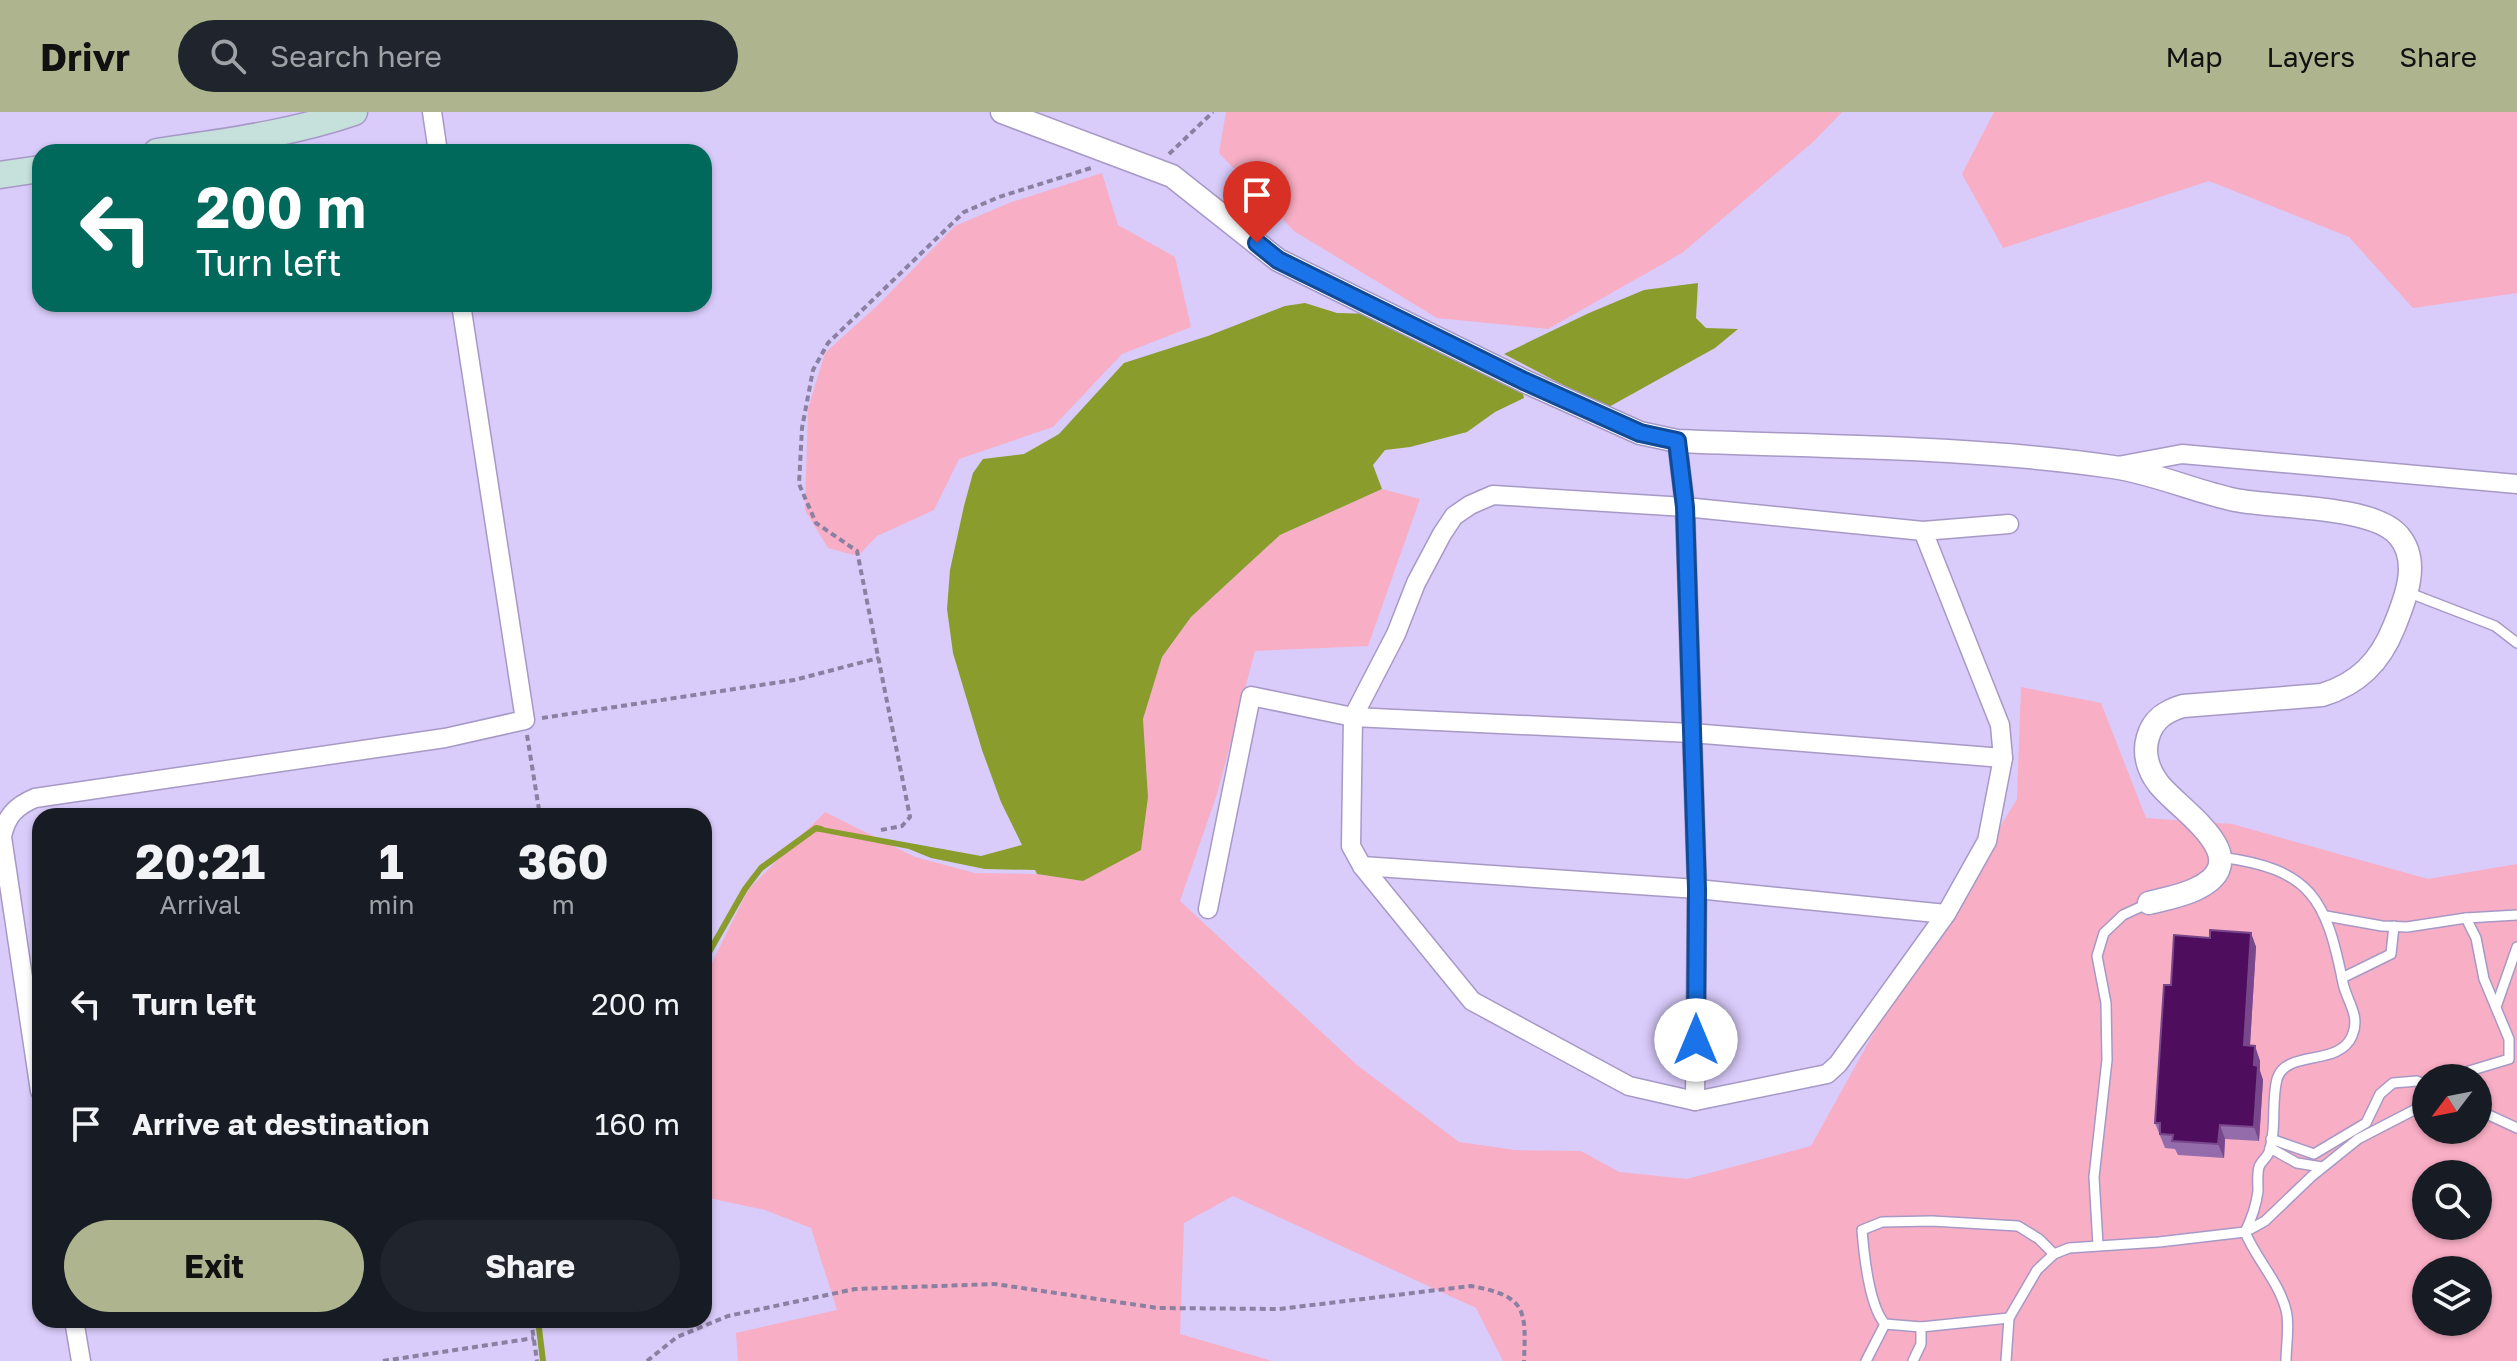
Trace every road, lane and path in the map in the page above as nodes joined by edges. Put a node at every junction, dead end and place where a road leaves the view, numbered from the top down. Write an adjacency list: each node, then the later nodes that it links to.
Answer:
1 (354, 112): 5 (main road)
2 (432, 112): 6 (street)
3 (1002, 112): 7 (street)
4 (1213, 112): 8 (path)
5 (212, 144)
6 (437, 144)
7 (1111, 153): 8 (street); 20 (path)
8 (1153, 169): 12 (street)
9 (32, 170): 10 (main road)
10 (0, 175)
11 (462, 312): 22 (street)
12 (1677, 441): 13 (street); 15 (street)
13 (2115, 467): 14 (street); 18 (street)
14 (2517, 484)
15 (1685, 507): 17 (street); 21 (street); 23 (street)
16 (2009, 524): 17 (street)
17 (1923, 531): 24 (street)
18 (2407, 592): 19 (lane); 28 (street)
19 (2517, 643)
20 (879, 658): 22 (path); 27 (path)
21 (1353, 717): 23 (street); 29 (street); 32 (street)
22 (525, 720): 25 (path); 26 (street)
23 (1691, 733): 24 (street); 30 (street)
24 (2003, 758): 33 (street)
25 (539, 808)
26 (5, 809): 41 (street)
27 (881, 830)
28 (2220, 857): 31 (street); 35 (lane)
29 (1362, 866): 30 (street); 44 (street)
30 (1697, 889): 33 (street); 44 (street)
31 (2149, 903): 51 (lane)
32 (1208, 909)
33 (1946, 914): 44 (street)
34 (2517, 915): 36 (lane)
35 (2326, 916): 37 (lane); 39 (lane)
36 (2466, 918): 37 (lane); 40 (lane)
37 (2394, 926): 39 (lane)
38 (2517, 947): 40 (lane)
39 (2342, 978): 48 (lane)
40 (2496, 1007): 42 (lane)
41 (32, 1038)
42 (2492, 1064)
43 (2412, 1081): 48 (lane)
44 (1695, 1101)
45 (2412, 1111): 49 (lane)
46 (2492, 1116): 47 (lane)
47 (2517, 1128)
48 (2270, 1143): 49 (lane); 50 (lane)
49 (2322, 1167): 50 (lane)
50 (2245, 1232): 51 (lane); 69 (lane)
51 (2098, 1245): 52 (lane)
52 (2054, 1254): 53 (lane); 55 (lane)
53 (2009, 1318): 56 (lane); 68 (lane)
54 (712, 1323): 65 (path)
55 (1885, 1324): 56 (lane); 66 (lane)
56 (1921, 1327): 67 (lane)
57 (75, 1328): 61 (street)
58 (532, 1328): 60 (path)
59 (699, 1328): 64 (path)
60 (534, 1338): 62 (path); 63 (path)
61 (81, 1361)
62 (383, 1361)
63 (537, 1361)
64 (647, 1361)
65 (1524, 1361)
66 (1866, 1361)
67 (1913, 1361)
68 (2006, 1361)
69 (2286, 1361)

